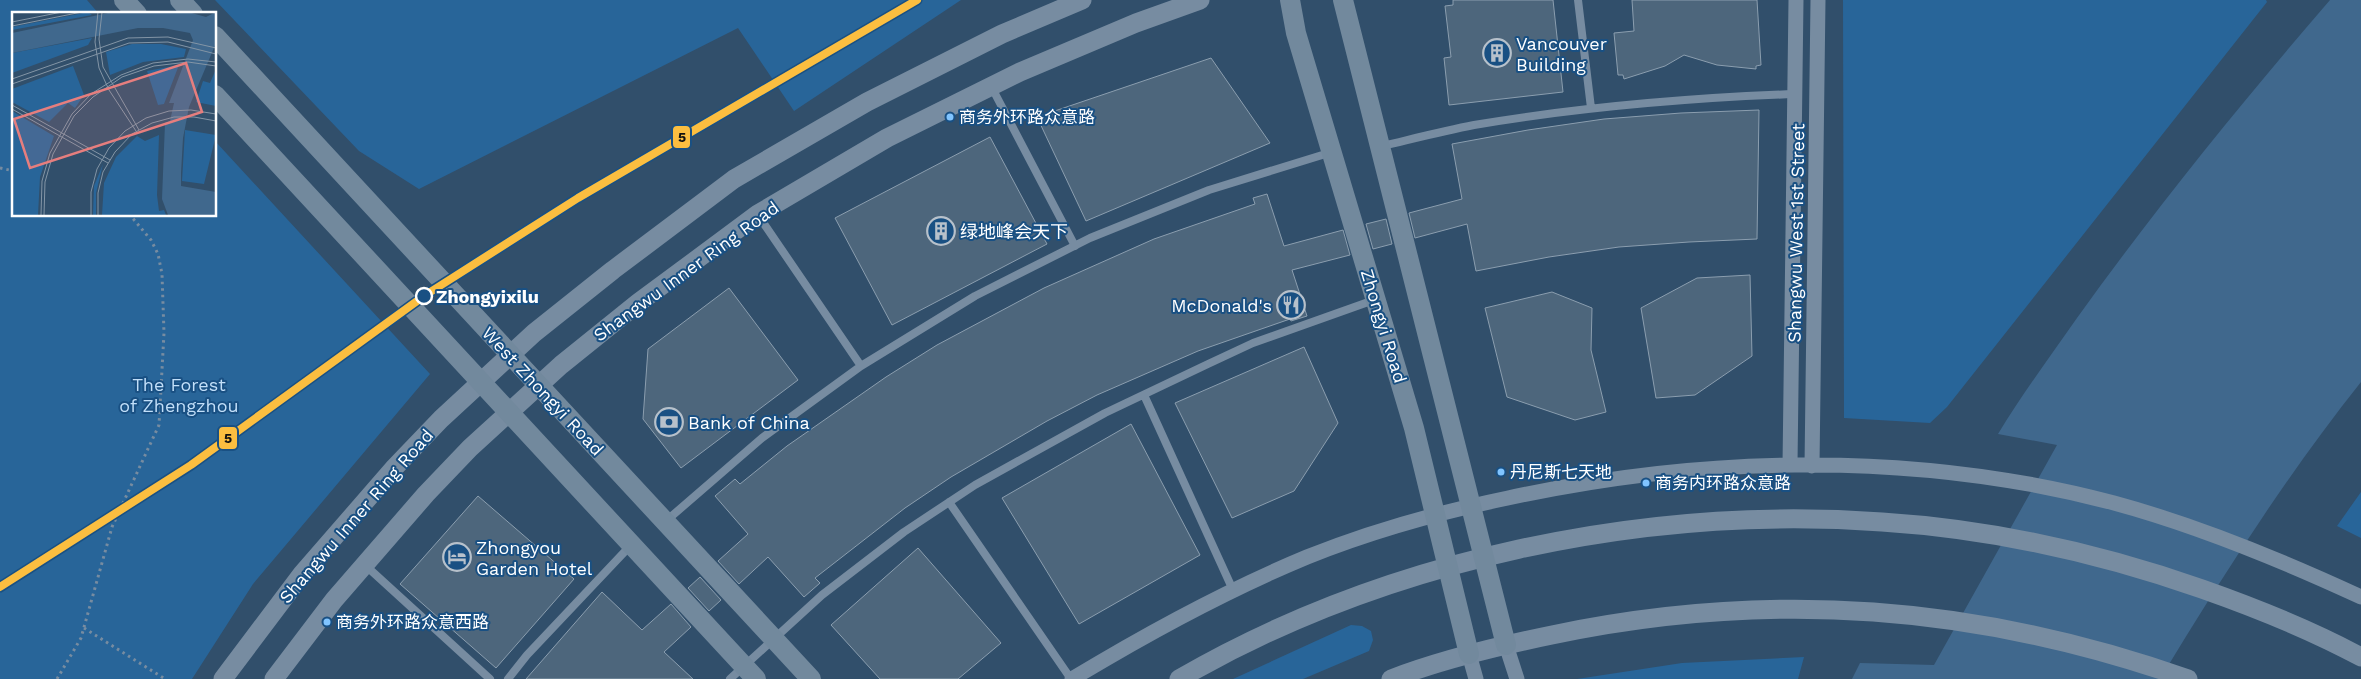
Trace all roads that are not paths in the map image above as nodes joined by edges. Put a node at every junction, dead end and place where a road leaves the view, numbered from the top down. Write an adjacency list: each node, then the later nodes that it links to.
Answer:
1 (124, 0): 10 (main road)
2 (180, 0): 11 (main road)
3 (1082, 0): 22 (street, Shangwu Inner Ring Road)
4 (1200, 0): 13 (street, Shangwu Inner Ring Road)
5 (1290, 0): 18 (main road, Zhongyi Road)
6 (1343, 0): 17 (main road)
7 (1578, 0): 16 (lane)
8 (1796, 0): 14 (street, Shangwu West 1st Street)
9 (1818, 0): 29 (street, Shangwu West 1st Street)
10 (135, 12)
11 (191, 12)
12 (216, 37): 22 (main road, West Zhongyi Road)
13 (991, 86): 19 (street, Shangwu Inner Ring Road); 20 (lane)
14 (1795, 94): 16 (lane); 28 (street, Shangwu West 1st Street)
15 (216, 96): 24 (main road)
16 (1591, 108): 17 (lane)
17 (1380, 146): 31 (main road)
18 (1332, 152): 20 (lane); 21 (main road, Zhongyi Road)
19 (758, 214): 23 (lane); 25 (street, Shangwu Inner Ring Road)
20 (1075, 246): 23 (lane)
21 (1376, 300): 26 (lane); 32 (main road, Zhongyi Road)
22 (510, 355): 24 (street, Shangwu Inner Ring Road); 25 (main road, West Zhongyi Road)
23 (862, 366): 33 (lane)
24 (480, 382): 27 (main road); 45 (street, Shangwu Inner Ring Road)
25 (539, 386): 27 (street, Shangwu Inner Ring Road); 33 (main road, West Zhongyi Road)
26 (1144, 395): 30 (lane); 38 (lane)
27 (509, 413): 34 (main road); 36 (street, Shangwu Inner Ring Road)
28 (1790, 465): 29 (street); 31 (street)
29 (1812, 466): 39 (street)
30 (949, 502): 40 (lane); 50 (lane)
31 (1471, 506): 32 (street); 35 (main road)
32 (1435, 514): 37 (main road, Zhongyi Road); 38 (street)
33 (665, 522): 40 (main road, West Zhongyi Road)
34 (631, 545): 44 (main road); 48 (lane)
35 (1484, 558): 37 (street); 41 (main road); 43 (street)
36 (365, 565): 46 (street, Shangwu Inner Ring Road); 47 (lane)
37 (1448, 567): 42 (main road, Zhongyi Road); 51 (street)
38 (1232, 590): 50 (street)
39 (2361, 597)
40 (774, 639): 44 (lane); 49 (main road, West Zhongyi Road)
41 (1506, 645): 42 (street); 54 (street); 55 (street)
42 (1469, 654): 52 (street); 53 (street)
43 (2361, 657)
44 (743, 675)
45 (223, 679)
46 (274, 679)
47 (490, 679)
48 (508, 679)
49 (811, 679)
50 (1072, 679)
51 (1179, 679)
52 (1391, 679)
53 (1476, 679)
54 (1517, 679)
55 (2188, 679)

